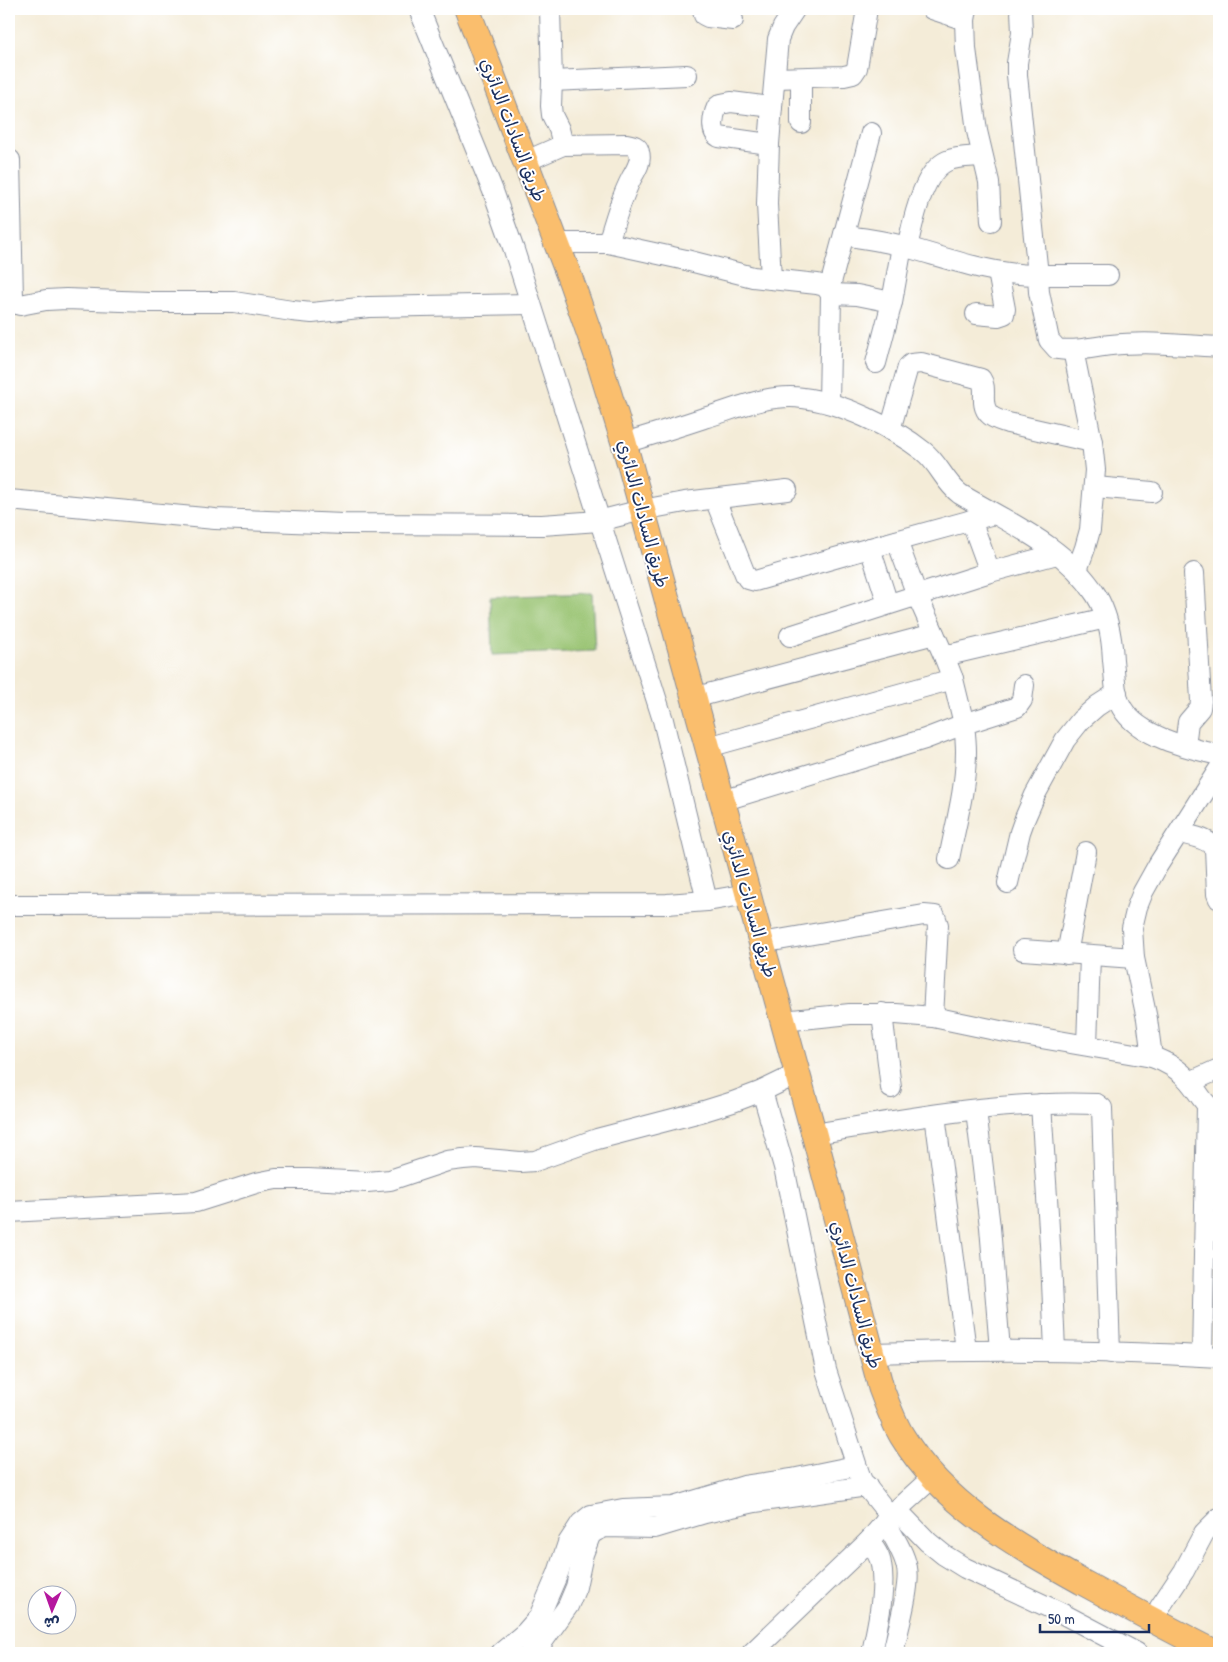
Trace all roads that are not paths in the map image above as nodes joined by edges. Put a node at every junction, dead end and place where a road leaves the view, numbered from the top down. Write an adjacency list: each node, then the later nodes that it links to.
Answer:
1 (419, 9): 34 (street)
2 (550, 9): 14 (street)
3 (703, 9): 10 (street)
4 (795, 9): 12 (street)
5 (867, 9): 13 (street)
6 (932, 9): 9 (street)
7 (1021, 9): 29 (street)
8 (471, 10): 22 (main road, طريق السادات الدائري)
9 (966, 14): 20 (street)
10 (733, 20)
11 (687, 74): 14 (street)
12 (775, 78): 13 (street); 15 (street)
13 (801, 78): 16 (street)
14 (552, 81): 19 (street)
15 (772, 107): 18 (street); 18 (street)
16 (801, 123)
17 (871, 133): 24 (street)
18 (769, 144): 31 (street)
19 (562, 145): 22 (street); 26 (street)
20 (982, 156): 23 (street); 27 (street)
21 (10, 160): 34 (street)
22 (524, 162): 25 (main road, طريق السادات الدائري)
23 (991, 221)
24 (844, 235): 27 (street); 32 (street)
25 (557, 243): 26 (street); 42 (main road, طريق السادات الدائري)
26 (608, 243): 31 (street)
27 (904, 246): 28 (street); 33 (street)
28 (998, 272): 29 (street); 35 (street)
29 (1038, 275): 30 (street); 37 (street)
30 (1108, 275)
31 (771, 279): 32 (street)
32 (830, 292): 33 (street); 39 (street)
33 (892, 302): 38 (street)
34 (531, 304): 51 (street)
35 (976, 314)
36 (1219, 347): 37 (street)
37 (1073, 350): 41 (street)
38 (876, 363)
39 (830, 403): 40 (street); 42 (street)
40 (890, 430): 41 (street); 49 (street)
41 (1092, 442): 43 (street)
42 (624, 443): 48 (main road, طريق السادات الدائري)
43 (1095, 487): 45 (street); 55 (street)
44 (787, 490): 46 (street)
45 (1152, 492)
46 (715, 499): 48 (street); 53 (street)
47 (9, 500): 51 (street)
48 (642, 510): 51 (street); 67 (main road, طريق السادات الدائري)
49 (994, 514): 50 (street); 54 (street)
50 (971, 520): 52 (street); 56 (street)
51 (599, 521): 80 (street)
52 (897, 541): 53 (street); 58 (street)
53 (870, 548): 59 (street)
54 (1057, 554): 55 (street); 56 (street)
55 (1077, 570): 60 (street)
56 (990, 572): 58 (street)
57 (1194, 573): 69 (street)
58 (917, 595): 59 (street); 61 (street)
59 (888, 604): 62 (street)
60 (1106, 618): 63 (street); 66 (street)
61 (934, 634): 63 (street); 67 (street)
62 (790, 636)
63 (944, 656): 64 (street)
64 (953, 679): 68 (street); 70 (street)
65 (1024, 684): 68 (street)
66 (1117, 693): 69 (street); 77 (street)
67 (693, 698): 70 (main road, طريق السادات الدائري)
68 (964, 724): 73 (street); 76 (street)
69 (1185, 746): 71 (street)
70 (708, 747): 73 (main road, طريق السادات الدائري)
71 (1219, 755)
72 (1219, 769): 74 (street)
73 (722, 801): 78 (main road, طريق السادات الدائري)
74 (1180, 833): 79 (street); 86 (street)
75 (1086, 852): 84 (street)
76 (949, 859)
77 (1008, 883)
78 (748, 894): 80 (street); 82 (main road, طريق السادات الدائري)
79 (1219, 899)
80 (707, 901): 81 (street)
81 (9, 905)
82 (761, 943): 88 (street); 89 (main road, طريق السادات الدائري)
83 (1023, 950): 84 (street)
84 (1067, 954): 85 (street)
85 (1090, 956): 86 (street); 90 (street)
86 (1134, 958): 91 (street)
87 (882, 1013): 88 (street); 89 (street); 95 (street)
88 (933, 1018): 90 (street)
89 (783, 1021): 93 (main road, طريق السادات الدائري)
90 (1088, 1045): 91 (street)
91 (1152, 1057): 94 (street)
92 (1219, 1069): 94 (street)
93 (797, 1074): 96 (street); 101 (main road, طريق السادات الدائري)
94 (1190, 1082): 99 (street)
95 (891, 1088)
96 (762, 1091): 102 (street); 109 (street)
97 (1041, 1104): 98 (street); 105 (street); 107 (street)
98 (976, 1110): 100 (street); 104 (street)
99 (1213, 1110): 108 (street)
100 (935, 1115): 101 (street); 103 (street)
101 (814, 1134): 106 (main road, طريق السادات الدائري)
102 (9, 1212)
103 (966, 1350): 104 (street); 106 (street)
104 (1000, 1350): 105 (street)
105 (1055, 1350): 107 (street)
106 (872, 1353): 110 (main road, طريق السادات الدائري)
107 (1110, 1353): 108 (street)
108 (1211, 1356)
109 (855, 1466): 111 (street); 116 (street)
110 (933, 1476): 112 (street); 115 (main road, طريق السادات الدائري)
111 (867, 1486): 112 (street); 117 (street)
112 (891, 1516): 114 (street); 120 (street); 121 (street)
113 (1219, 1518): 115 (street)
114 (868, 1541): 118 (street); 119 (street)
115 (1157, 1623): 122 (main road, طريق السادات الدائري)
116 (501, 1653)
117 (530, 1653)
118 (752, 1653)
119 (872, 1653)
120 (893, 1653)
121 (1137, 1653)
122 (1216, 1653)

